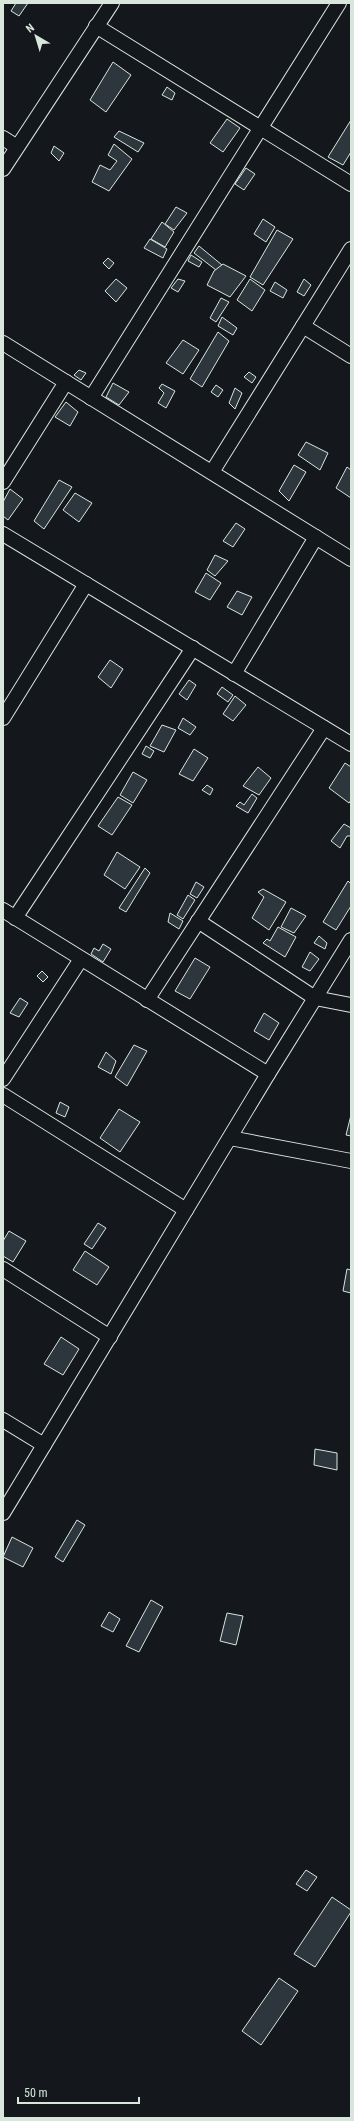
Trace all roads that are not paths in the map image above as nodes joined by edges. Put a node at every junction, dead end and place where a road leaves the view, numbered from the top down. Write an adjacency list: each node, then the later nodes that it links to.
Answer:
1 (112, 3): 3 (street)
2 (339, 3): 4 (street)
3 (96, 26): 4 (street); 6 (street)
4 (260, 128): 8 (street); 14 (street)
5 (3, 138): 6 (street)
6 (17, 147): 7 (street)
7 (3, 169)
8 (351, 184)
9 (351, 249): 10 (street)
10 (303, 326): 12 (street); 15 (street)
11 (3, 343): 13 (street)
12 (351, 356)
13 (66, 382): 14 (street); 16 (street)
14 (91, 398): 15 (street)
15 (212, 472): 18 (street)
16 (3, 482)
17 (3, 534): 20 (street)
18 (316, 537): 19 (street); 22 (street)
19 (351, 559)
20 (86, 584): 21 (street); 23 (street)
21 (193, 648): 22 (street); 26 (street)
22 (234, 674): 24 (street)
23 (3, 718)
24 (324, 728): 25 (street); 27 (street)
25 (351, 744)
26 (9, 914): 29 (street)
27 (198, 921): 30 (street); 31 (street)
28 (351, 940): 30 (street)
29 (81, 958): 31 (street); 34 (street)
30 (315, 998): 32 (street); 33 (street)
31 (147, 1000): 33 (street)
32 (351, 1005)
33 (268, 1074): 36 (street)
34 (3, 1079)
35 (3, 1095): 38 (street)
36 (230, 1138): 37 (street); 38 (street)
37 (351, 1161)
38 (186, 1210): 40 (street)
39 (3, 1269): 40 (street)
40 (110, 1337): 42 (street)
41 (3, 1420): 42 (street)
42 (44, 1445): 43 (street)
43 (3, 1513)

